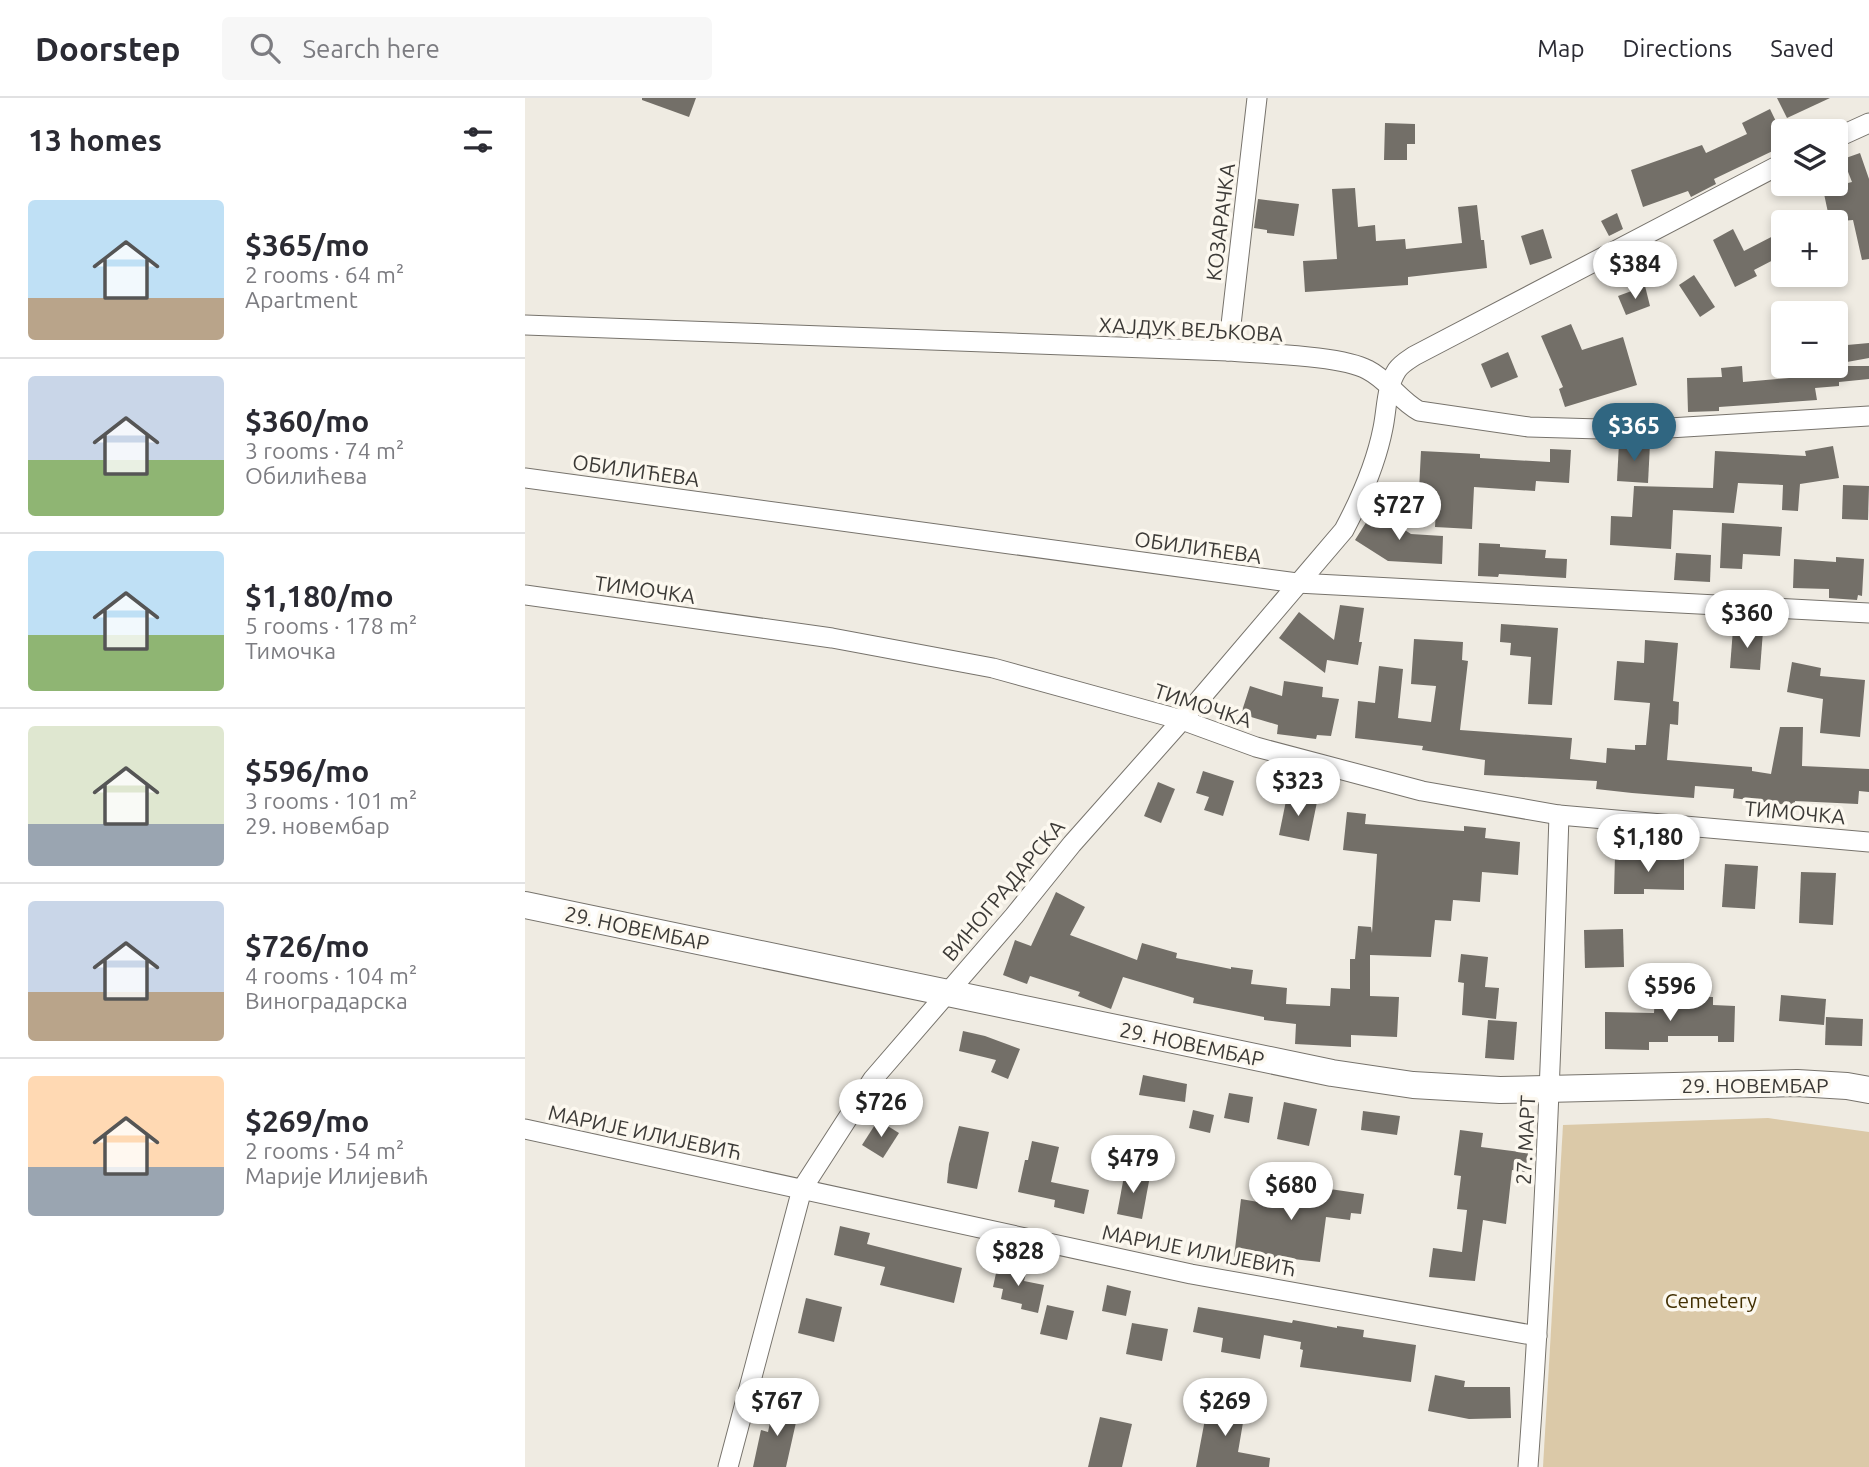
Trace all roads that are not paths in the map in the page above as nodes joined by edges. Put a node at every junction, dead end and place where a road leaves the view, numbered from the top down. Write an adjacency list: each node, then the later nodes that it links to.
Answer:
1 (1257, 98): 6 (street, КОЗАРАЧКА)
2 (1869, 123): 3 (street)
3 (1848, 133)
4 (1771, 169): 7 (street)
5 (525, 325): 6 (street, ХАЈДУК ВЕЉКОВА)
6 (1228, 351): 7 (street, ХАЈДУК ВЕЉКОВА)
7 (1389, 387): 8 (street, ХАЈДУК ВЕЉКОВА); 10 (street, ВИНОГРАДАРСКА)
8 (1869, 416)
9 (525, 478): 10 (street, ОБИЛИЋЕВА)
10 (1297, 583): 12 (street, ОБИЛИЋЕВА); 13 (street, ВИНОГРАДАРСКА)
11 (525, 595): 13 (street, ТИМОЧКА)
12 (1869, 613)
13 (1182, 720): 14 (street, ТИМОЧКА); 17 (street, ВИНОГРАДАРСКА)
14 (1559, 815): 15 (street, ТИМОЧКА); 18 (street, 27. МАРТ)
15 (1869, 842)
16 (525, 905): 17 (main road, 29. НОВЕМБАР)
17 (946, 992): 18 (main road, 29. НОВЕМБАР); 21 (street, ВИНОГРАДАРСКА)
18 (1550, 1088): 19 (main road, 29. НОВЕМБАР); 22 (street, 27. МАРТ)
19 (1869, 1090)
20 (525, 1129): 21 (street, МАРИЈЕ ИЛИЈЕВИЋ)
21 (803, 1189): 22 (street, МАРИЈЕ ИЛИЈЕВИЋ); 23 (street, ВИНОГРАДАРСКА)
22 (1537, 1336): 24 (street, 27. МАРТ)
23 (728, 1467)
24 (1528, 1467)

